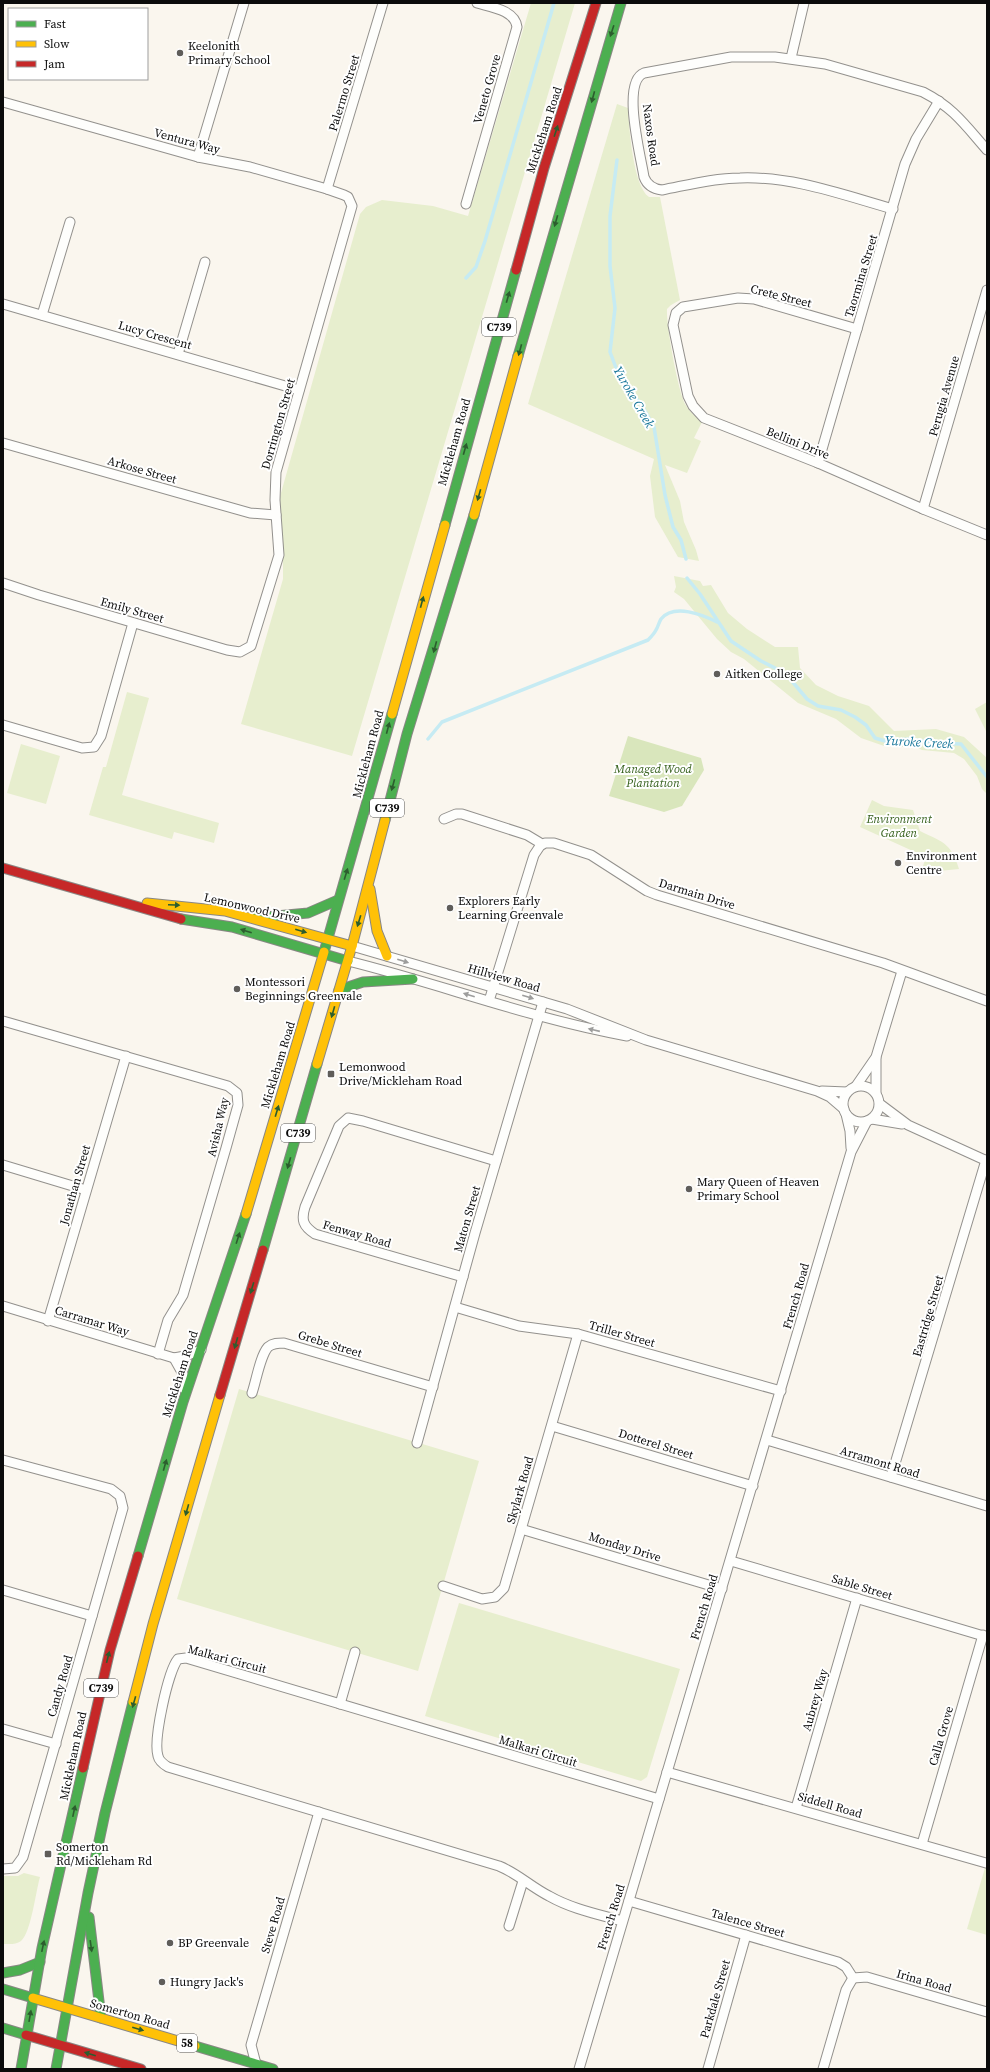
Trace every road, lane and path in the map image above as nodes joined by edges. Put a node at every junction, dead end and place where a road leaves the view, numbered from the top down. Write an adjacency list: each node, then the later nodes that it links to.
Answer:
1 (244, 3): 11 (street)
2 (383, 3): 12 (street, Palermo Street)
3 (477, 3): 13 (street, Veneto Grove)
4 (596, 3): 38 (main road, Mickleham Road / C739, one-way to 4)
5 (621, 3): 37 (main road, C739, one-way to 37)
6 (804, 3): 7 (street)
7 (790, 58): 8 (street, Naxos Road); 14 (street, Naxos Road)
8 (939, 101): 10 (street); 14 (street, Taormina Street)
9 (3, 102): 11 (street, Ventura Way)
10 (987, 150)
11 (198, 157): 12 (street, Ventura Way)
12 (327, 189): 15 (street, Ventura Way)
13 (466, 204)
14 (893, 209): 22 (street, Taormina Street)
15 (350, 213): 24 (street, Dorrington Street)
16 (70, 222): 21 (street)
17 (205, 262): 23 (street)
18 (987, 290): 27 (street, Perugia Avenue)
19 (3, 304): 21 (street, Lucy Crescent)
20 (676, 312): 22 (street, Crete Street); 26 (street, Bellini Drive)
21 (42, 315): 23 (street, Lucy Crescent)
22 (857, 329): 26 (street, Taormina Street)
23 (178, 354): 24 (street, Lucy Crescent)
24 (299, 390): 28 (street, Dorrington Street)
25 (3, 443): 28 (street, Arkose Street)
26 (818, 463): 27 (street, Bellini Drive)
27 (923, 509): 29 (street, Bellini Drive)
28 (276, 515): 32 (street, Dorrington Street)
29 (987, 535)
30 (3, 583): 31 (street, Emily Street)
31 (133, 623): 32 (street, Emily Street); 33 (street)
32 (253, 643)
33 (3, 725)
34 (444, 819): 35 (street)
35 (542, 844): 46 (street, Darmain Drive); 48 (street)
36 (3, 868): 39 (main road, Lemonwood Drive)
37 (369, 883): 42 (main road, C739, one-way to 42); 44 (main road)
38 (338, 900): 40 (main road); 41 (main road, Mickleham Road / C739)
39 (121, 901): 40 (main road, Lemonwood Drive, one-way to 40); 43 (main road, Lemonwood Drive, one-way to 39)
40 (253, 918): 41 (main road, Lemonwood Drive, one-way to 41)
41 (327, 939): 42 (main road, Lemonwood Drive); 43 (main road, Mickleham Road / C739)
42 (352, 946): 44 (street, Hillview Road); 45 (main road, C739)
43 (324, 954): 45 (main road, Lemonwood Drive); 76 (main road, Mickleham Road / C739, one-way to 43)
44 (387, 956): 48 (street, Hillview Road, one-way to 48)
45 (348, 961): 47 (street, Hillview Road); 49 (main road, C739)
46 (902, 971): 51 (street, Darmain Drive); 57 (street)
47 (413, 979): 49 (main road); 50 (street, Hillview Road, one-way to 47)
48 (493, 987): 50 (street); 52 (street, Hillview Road, one-way to 52)
49 (339, 990): 110 (main road, C739, one-way to 110)
50 (489, 1001): 53 (street, Hillview Road)
51 (987, 1001)
52 (543, 1002): 53 (street, Maton Street); 55 (street, Hillview Road)
53 (540, 1015): 55 (street, Hillview Road, one-way to 53); 67 (street, Maton Street)
54 (3, 1021): 56 (street, Avisha Way)
55 (646, 1040): 59 (street, Hillview Road)
56 (126, 1056): 70 (street, Jonathan Street); 77 (street, Avisha Way)
57 (876, 1056): 58 (street); 61 (street)
58 (856, 1086): 60 (street); 61 (street)
59 (817, 1091): 60 (street, Hillview Road); 63 (street, Hillview Road)
60 (847, 1092): 63 (street)
61 (876, 1093): 62 (street)
62 (880, 1104): 64 (street); 65 (street)
63 (845, 1112): 64 (street); 66 (street, French Road)
64 (869, 1120): 65 (street); 66 (street, French Road)
65 (908, 1125): 68 (street)
66 (851, 1152): 80 (street, French Road)
67 (496, 1160): 71 (street, Maton Street); 71 (street, Fenway Road)
68 (986, 1160): 87 (street, Eastridge Street)
69 (3, 1165): 70 (street)
70 (86, 1190): 74 (street, Jonathan Street)
71 (463, 1277): 73 (street, Maton Street)
72 (3, 1306): 74 (street, Carramar Way)
73 (455, 1307): 75 (street, Triller Street); 79 (street, Maton Street)
74 (48, 1320): 77 (street, Carramar Way)
75 (578, 1334): 80 (street, Triller Street); 83 (street, Skylark Road)
76 (201, 1350): 78 (street, Carramar Way); 82 (main road, Mickleham Road / C739)
77 (158, 1354): 78 (street, Carramar Way)
78 (174, 1358): 82 (street)
79 (433, 1387): 81 (street, Grebe Street); 85 (street, Maton Street)
80 (781, 1391): 84 (street, French Road)
81 (252, 1393)
82 (183, 1402): 115 (main road, Mickleham Road / C739, one-way to 82)
83 (552, 1426): 88 (street, Dotterel Street); 90 (street, Skylark Road)
84 (767, 1440): 87 (street, Arramont Road); 88 (street, French Road)
85 (416, 1443)
86 (3, 1460): 96 (street, Candy Road)
87 (891, 1477): 89 (street, Arramont Road)
88 (753, 1486): 91 (street, French Road)
89 (987, 1506)
90 (521, 1529): 92 (street, Skylark Road); 93 (street, Monday Drive)
91 (731, 1561): 93 (street, French Road); 95 (street, Sable Street)
92 (443, 1586)
93 (722, 1588): 102 (street, French Road)
94 (3, 1590): 96 (street)
95 (857, 1598): 97 (street, Sable Street); 104 (street, Aubrey Way)
96 (92, 1616): 101 (street, Candy Road)
97 (985, 1636): 106 (street, Calla Grove)
98 (355, 1652): 99 (street)
99 (340, 1704): 103 (street, Malkari Circuit); 105 (street, Malkari Circuit)
100 (3, 1729): 101 (street)
101 (56, 1744): 108 (street, Candy Road)
102 (668, 1772): 103 (street, French Road); 104 (street, Siddell Road)
103 (659, 1799): 111 (street, French Road)
104 (796, 1808): 106 (street, Siddell Road)
105 (319, 1812): 109 (street, Malkari Circuit); 126 (street, Steve Road)
106 (922, 1844): 107 (street, Siddell Road)
107 (986, 1863)
108 (3, 1869)
109 (523, 1881): 112 (street, Malkari Circuit); 113 (street)
110 (88, 1893): 120 (main road, C739); 122 (main road, one-way to 122)
111 (629, 1901): 112 (street, French Road); 114 (street, Talence Street)
112 (622, 1921): 133 (street, French Road)
113 (509, 1926)
114 (746, 1935): 117 (street, Talence Street); 134 (street, Parkdale Street)
115 (40, 1962): 116 (main road); 119 (main road, Mickleham Road / C739)
116 (3, 1974)
117 (853, 1978): 121 (street, Irina Road); 135 (street)
118 (3, 1989): 119 (main road, Somerton Road / 58)
119 (33, 1998): 120 (main road, Somerton Road / 58); 124 (main road, Mickleham Road, one-way to 119)
120 (67, 2008): 122 (main road, Somerton Road / 58); 125 (main road, C739)
121 (987, 2012)
122 (101, 2018): 127 (main road, Somerton Road / 58, one-way to 127)
123 (3, 2028): 124 (main road)
124 (26, 2035): 125 (main road); 129 (main road, Mickleham Road)
125 (61, 2045): 130 (main road); 131 (main road, one-way to 125)
126 (251, 2045): 127 (street); 128 (street)
127 (233, 2057): 128 (main road, Somerton Road / 58)
128 (256, 2064): 132 (main road, Somerton Road / 58)
129 (21, 2069)
130 (56, 2069)
131 (141, 2069)
132 (273, 2069)
133 (579, 2069)
134 (708, 2069)
135 (823, 2069)

